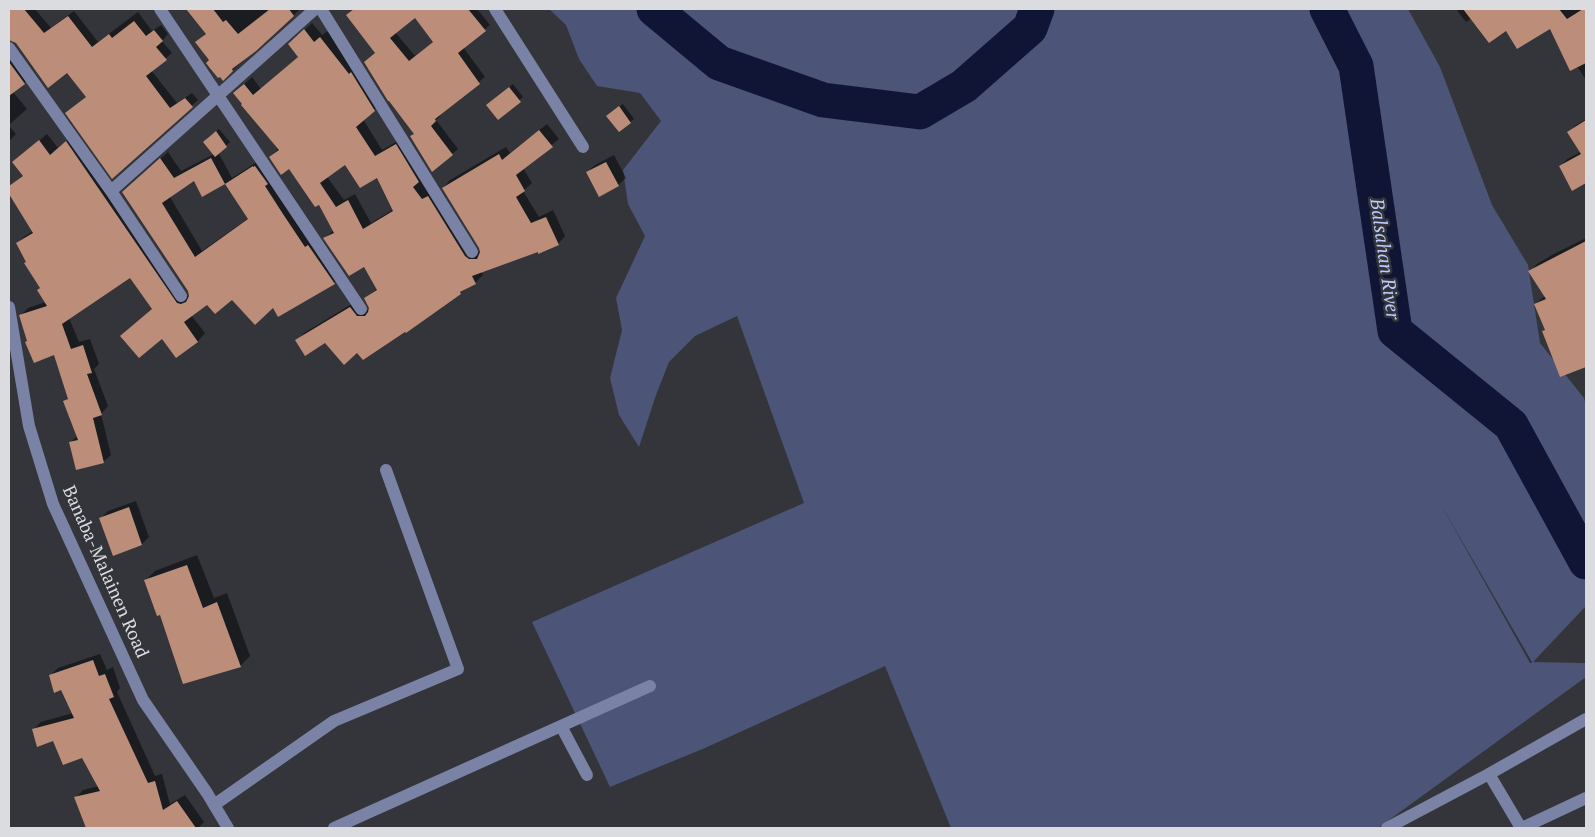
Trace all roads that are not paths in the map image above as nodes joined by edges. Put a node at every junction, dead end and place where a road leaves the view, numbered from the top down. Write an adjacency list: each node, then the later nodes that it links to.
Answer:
1 (160, 9): 6 (street)
2 (315, 9): 6 (street)
3 (321, 9): 9 (street)
4 (495, 9): 7 (street)
5 (9, 48): 8 (street)
6 (219, 96): 8 (street); 12 (street)
7 (583, 147)
8 (110, 190): 10 (street)
9 (472, 252)
10 (181, 296)
11 (9, 307): 20 (street, Banaba-Malainen Road)
12 (361, 309)
13 (386, 470): 20 (street)
14 (650, 686): 16 (street)
15 (1586, 719): 17 (street)
16 (561, 726): 18 (street); 22 (street)
17 (1489, 774): 23 (street); 24 (street)
18 (587, 775)
19 (1586, 798): 24 (street)
20 (214, 805): 21 (street, Banaba-Malainen Road)
21 (228, 828)
22 (334, 828)
23 (1387, 828)
24 (1522, 828)

